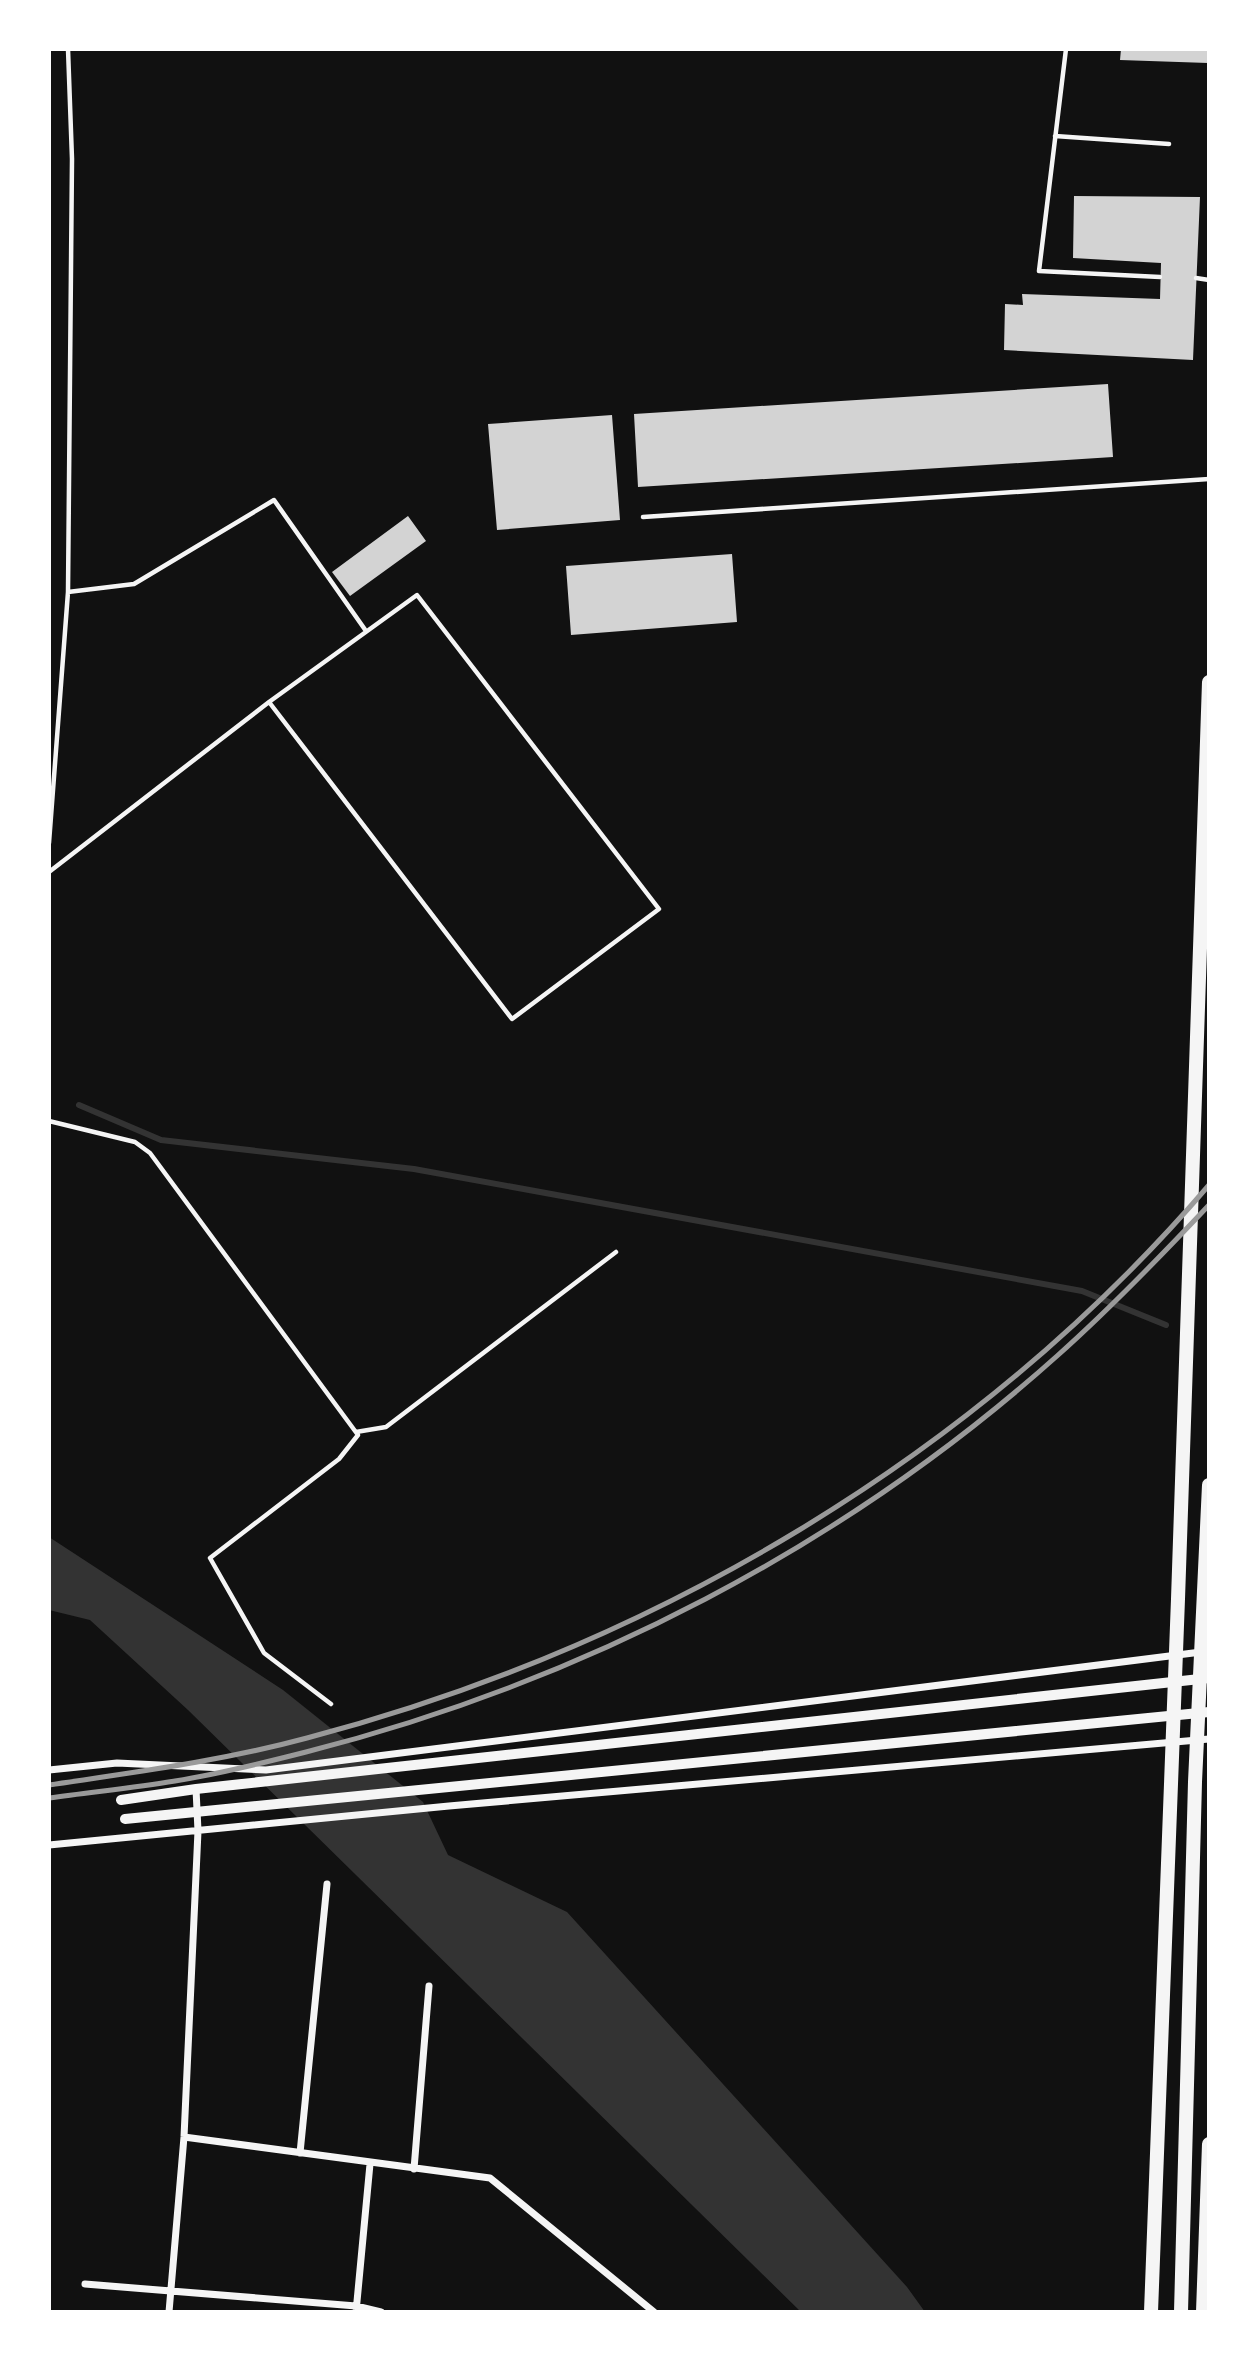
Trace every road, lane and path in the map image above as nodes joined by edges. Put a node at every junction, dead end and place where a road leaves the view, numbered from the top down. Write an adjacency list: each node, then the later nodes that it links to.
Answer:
1 (68, 49): 10 (lane)
2 (1066, 49): 3 (lane)
3 (1055, 136): 4 (lane); 5 (lane)
4 (1169, 144)
5 (1160, 277)
6 (1196, 278): 7 (lane)
7 (1209, 280)
8 (1209, 479): 9 (lane)
9 (643, 517)
10 (68, 592): 11 (lane); 15 (lane)
11 (366, 631): 13 (lane); 13 (lane)
12 (1209, 682): 14 (main road)
13 (269, 702): 16 (lane)
14 (1207, 773): 22 (main road)
15 (49, 844)
16 (49, 872)
17 (49, 1121): 19 (lane)
18 (616, 1252): 19 (lane)
19 (356, 1432): 25 (lane)
20 (1209, 1485): 21 (main road)
21 (1205, 1651): 22 (street); 23 (main road)
22 (1176, 1654): 24 (main road); 30 (street)
23 (1204, 1679): 24 (street); 26 (main road)
24 (1175, 1682): 27 (main road); 31 (street)
25 (331, 1704)
26 (1204, 1712): 27 (street); 28 (main road)
27 (1173, 1715): 29 (main road); 33 (street)
28 (1203, 1740): 29 (street); 51 (main road)
29 (1172, 1742): 35 (street); 50 (main road)
30 (49, 1770)
31 (196, 1789): 32 (street); 33 (street)
32 (121, 1800)
33 (198, 1811): 34 (street); 35 (street)
34 (125, 1819)
35 (198, 1831): 36 (street); 39 (street)
36 (49, 1845)
37 (327, 1884): 41 (street)
38 (429, 1986): 43 (street)
39 (184, 2137): 41 (street); 45 (street)
40 (1209, 2144): 52 (main road)
41 (300, 2154): 42 (street)
42 (370, 2164): 43 (street); 46 (street)
43 (414, 2169): 49 (street)
44 (85, 2284): 45 (street)
45 (170, 2292): 46 (street); 47 (street)
46 (356, 2309): 48 (street)
47 (169, 2312)
48 (381, 2312)
49 (654, 2312)
50 (1151, 2312)
51 (1181, 2312)
52 (1203, 2312)

